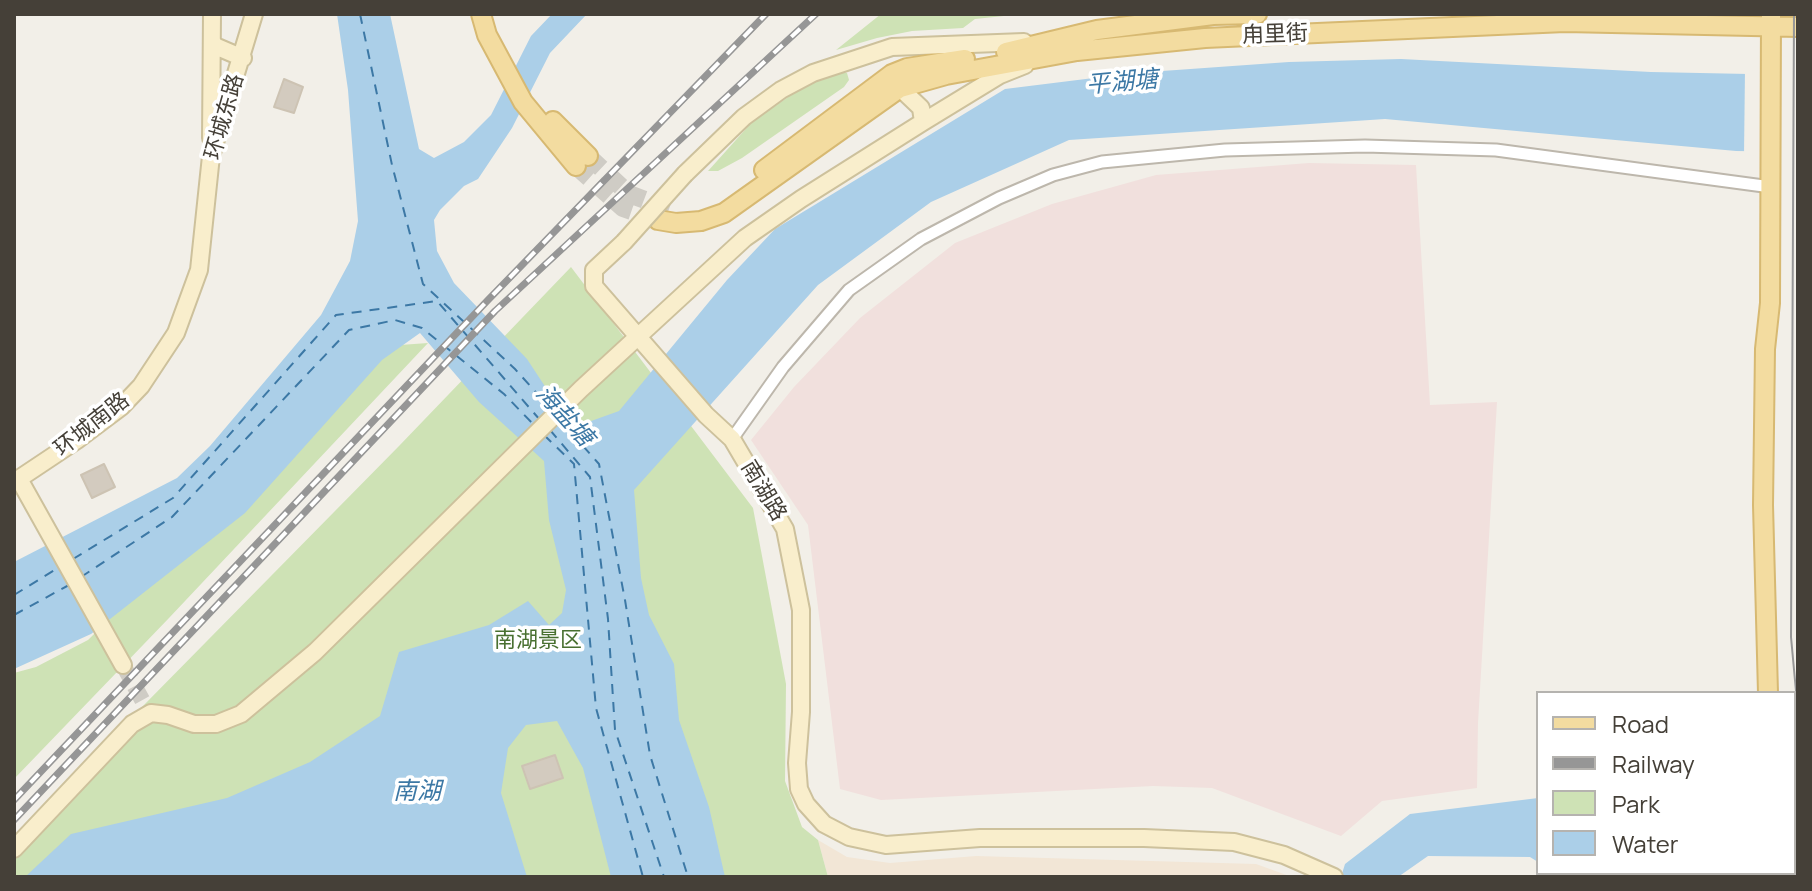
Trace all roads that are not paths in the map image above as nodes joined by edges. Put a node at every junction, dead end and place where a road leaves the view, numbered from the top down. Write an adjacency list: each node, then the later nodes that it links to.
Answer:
1 (212, 14): 9 (street)
2 (254, 14): 11 (street, 环城东路)
3 (481, 14): 4 (main road)
4 (493, 14)
5 (1257, 14): 8 (main road, 甪里街)
6 (1770, 20): 7 (main road, 甪里街); 12 (main road, 甪里街); 16 (main road)
7 (1798, 27)
8 (1097, 30): 10 (street, 南湖路); 13 (main road, 甪里街)
9 (212, 41): 11 (street); 15 (street)
10 (879, 51): 13 (street); 19 (street, 南湖路, bridge)
11 (243, 58): 15 (street, 环城东路)
12 (1042, 58): 13 (main road, 甪里街); 14 (street)
13 (891, 81): 14 (street); 17 (main road)
14 (923, 122): 19 (street)
15 (211, 156): 18 (street, 环城东路)
16 (1771, 187): 20 (street); 23 (main road)
17 (664, 214)
18 (199, 270): 21 (street, 环城南路)
19 (637, 338): 20 (street, 南湖路); 24 (street)
20 (732, 439): 25 (street, 南湖路)
21 (16, 481): 22 (street)
22 (123, 665)
23 (1768, 691)
24 (14, 849)
25 (1334, 877)

